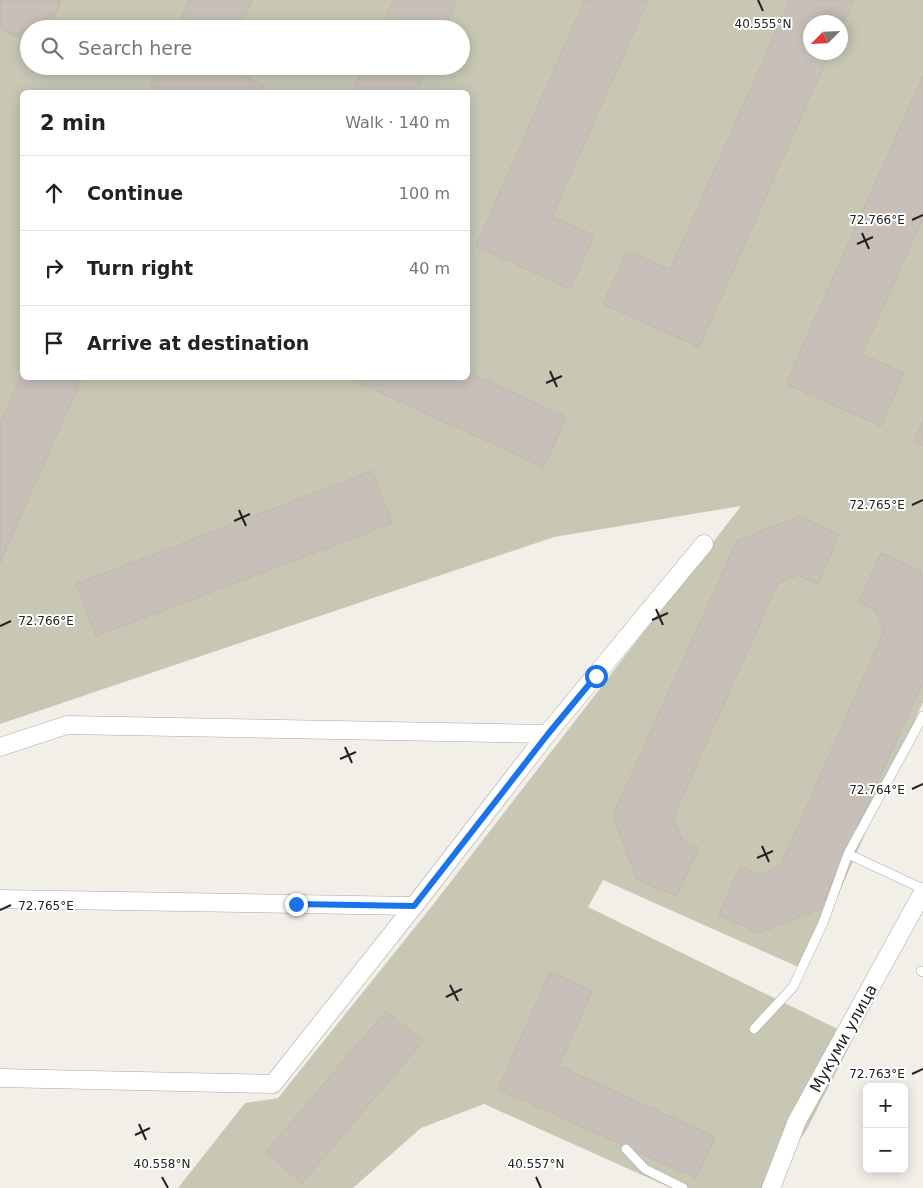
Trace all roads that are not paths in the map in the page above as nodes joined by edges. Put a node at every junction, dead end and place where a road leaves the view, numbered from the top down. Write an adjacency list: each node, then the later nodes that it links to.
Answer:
1 (704, 544): 3 (street)
2 (923, 716): 5 (lane)
3 (548, 734): 4 (street); 8 (street)
4 (0, 746)
5 (848, 854): 6 (lane); 9 (lane)
6 (923, 890): 13 (street, Мукуми улица)
7 (0, 899): 8 (street)
8 (414, 906): 10 (street)
9 (754, 1029)
10 (0, 1078)
11 (626, 1149): 12 (lane)
12 (683, 1188)
13 (771, 1188)

